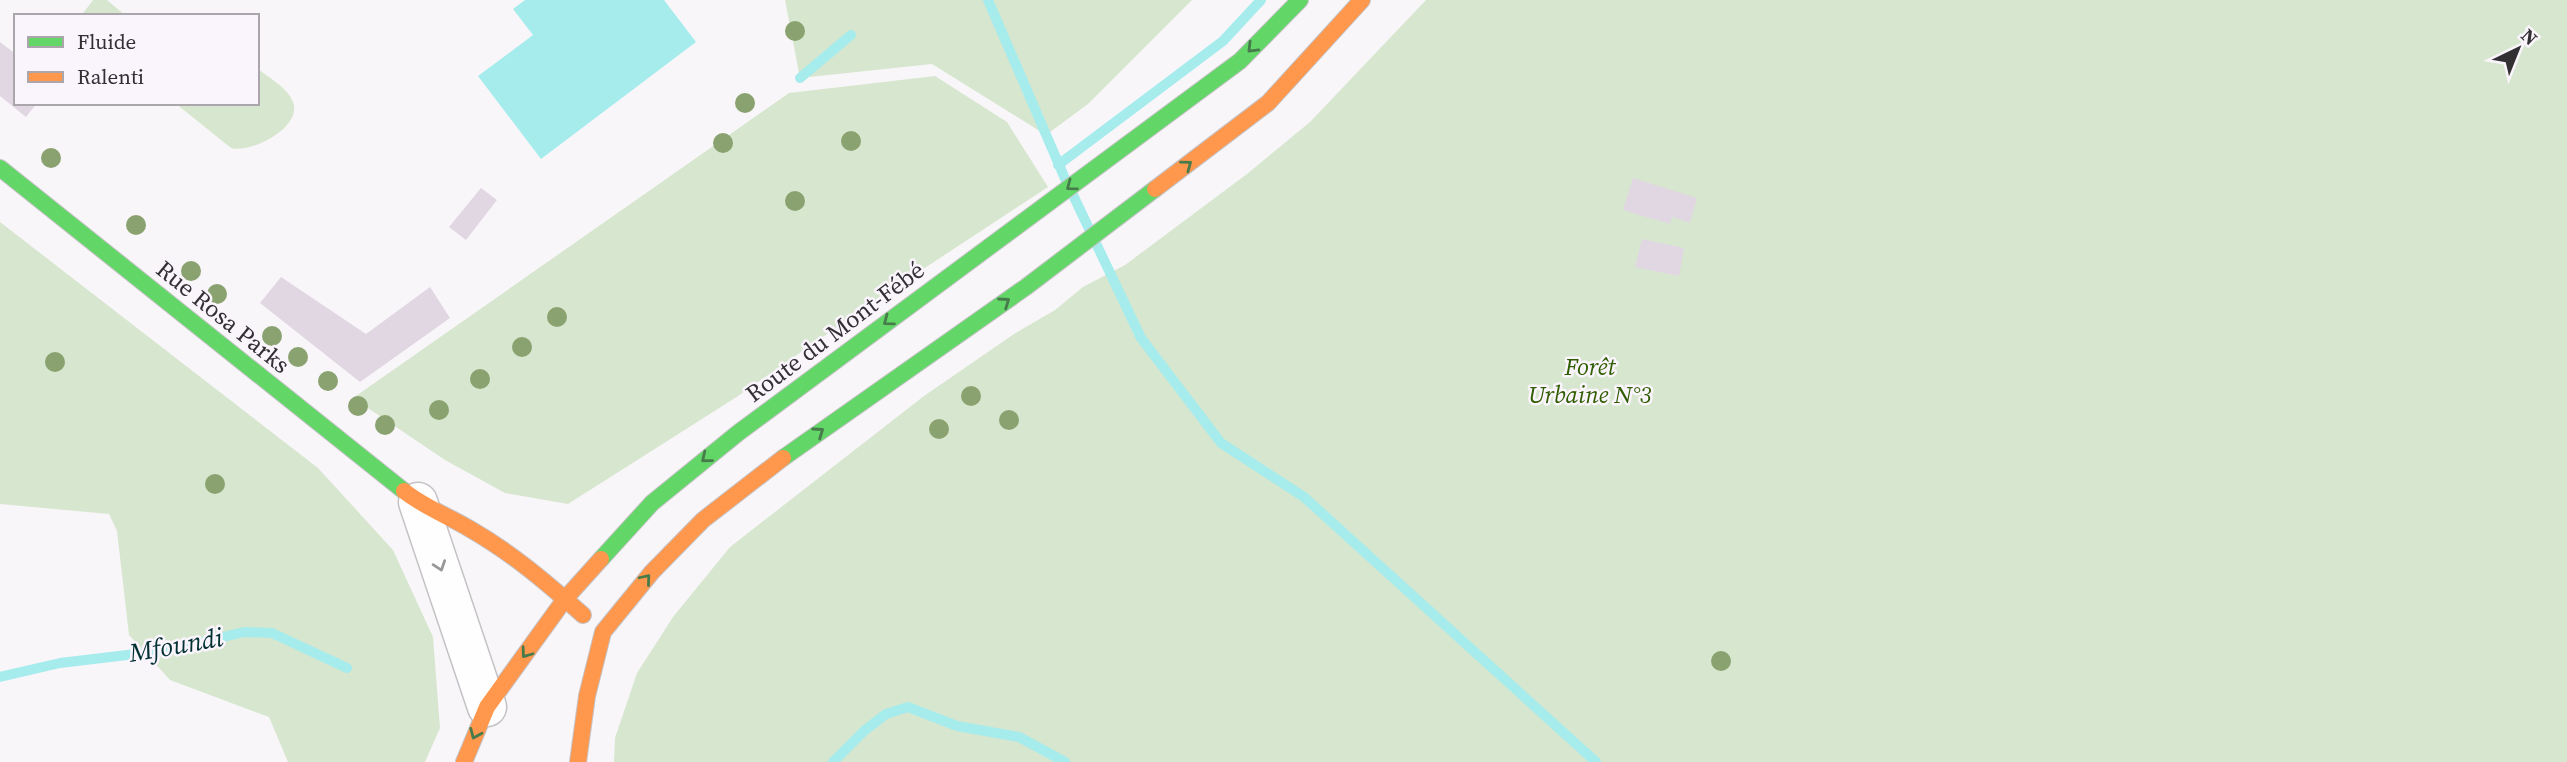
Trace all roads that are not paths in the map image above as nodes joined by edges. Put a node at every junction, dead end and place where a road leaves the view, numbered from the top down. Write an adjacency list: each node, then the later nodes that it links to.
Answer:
1 (1300, 0): 5 (street, Route du Mont-Fébé, one-way to 5)
2 (1362, 0): 6 (street, one-way to 2)
3 (0, 168): 4 (street, Rue Rosa Parks)
4 (418, 502): 5 (street, Rue Rosa Parks); 7 (street, one-way to 7)
5 (565, 599): 6 (street, Rue Rosa Parks); 7 (street, Route du Mont-Fébé, one-way to 7)
6 (603, 632): 9 (street)
7 (487, 707): 8 (street, Route du Mont-Fébé, one-way to 8)
8 (464, 762)
9 (578, 762)

